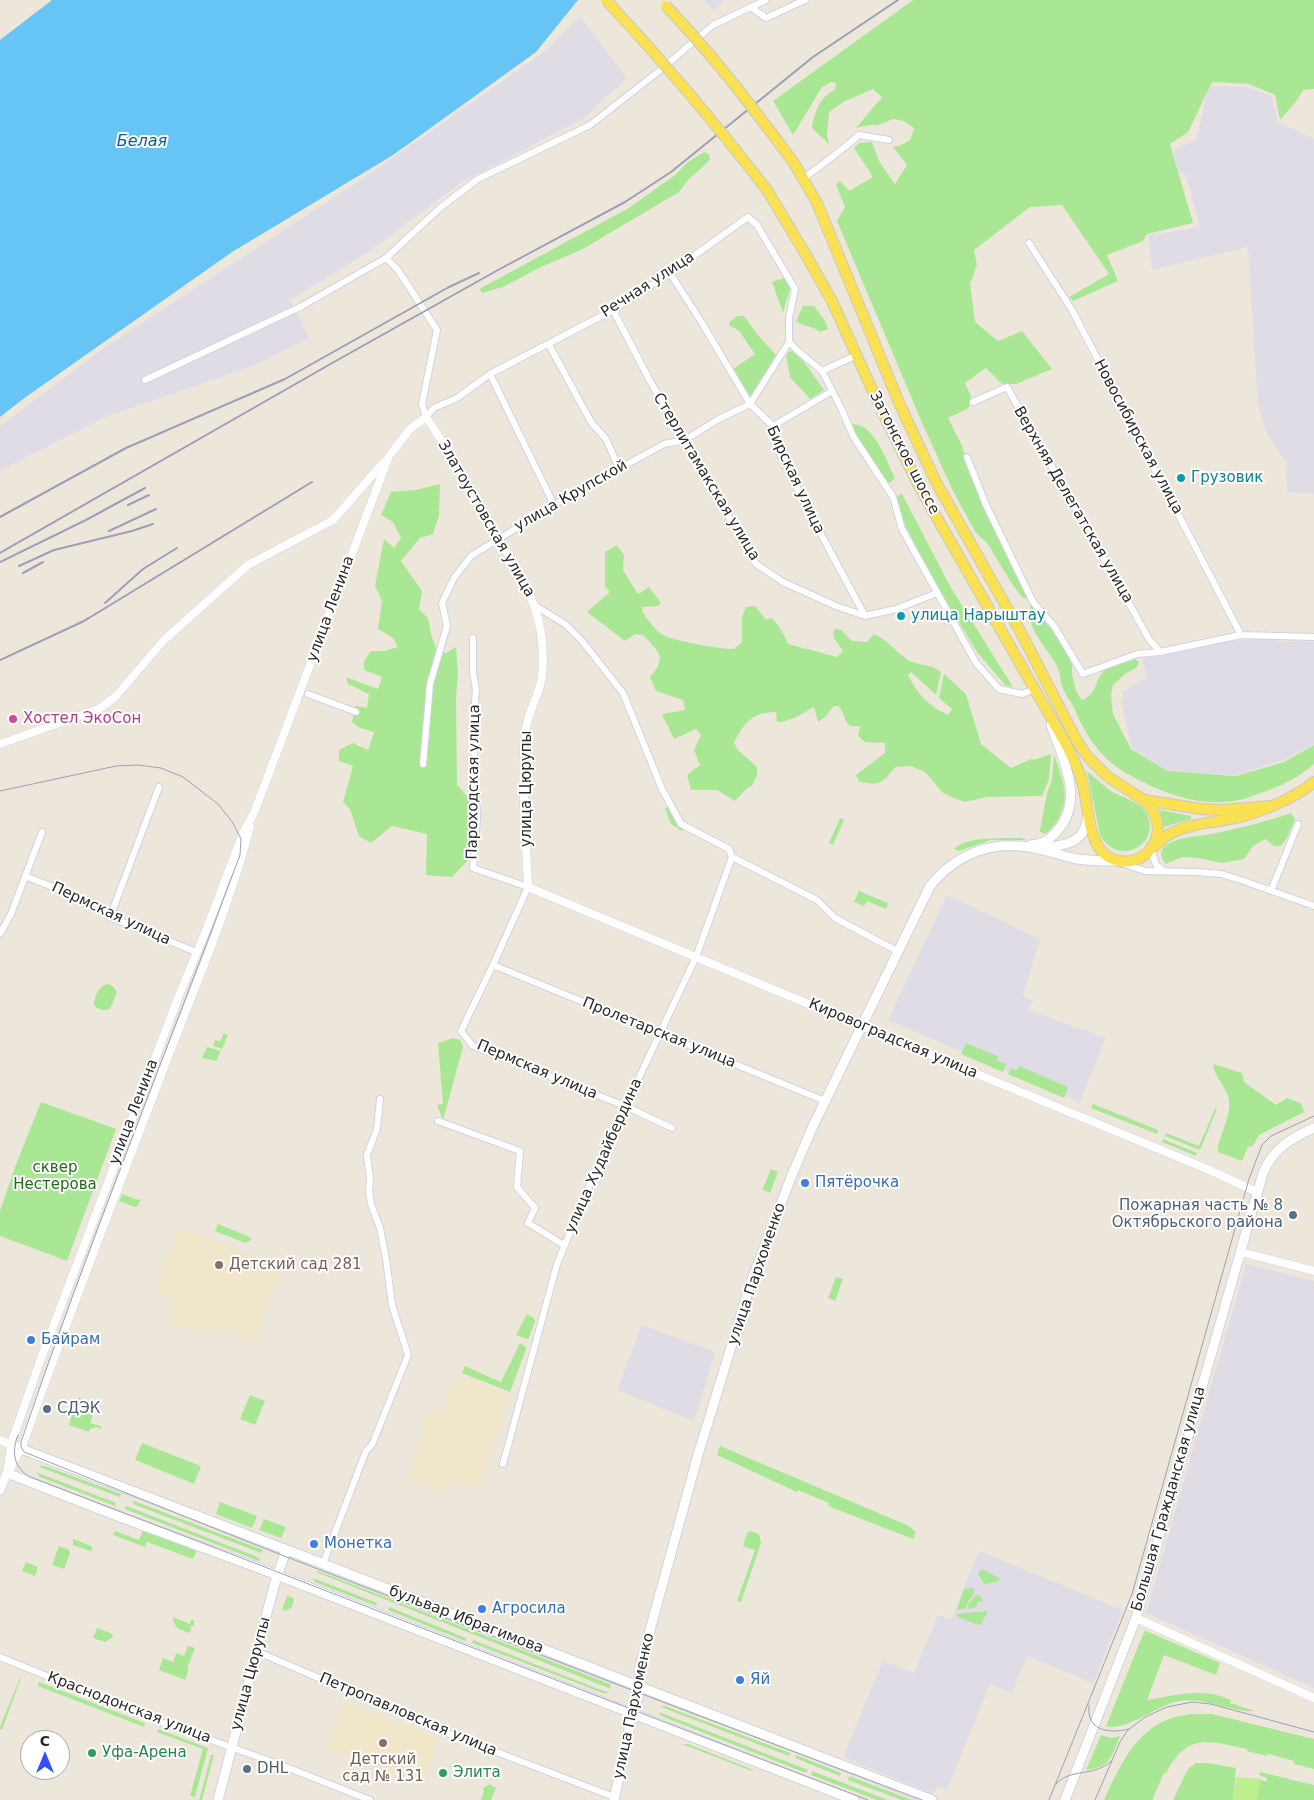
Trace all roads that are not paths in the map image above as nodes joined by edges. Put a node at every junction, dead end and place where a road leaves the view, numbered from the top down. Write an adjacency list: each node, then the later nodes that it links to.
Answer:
1 (606, 0): 14 (main road, Затонское шоссе, bridge)
2 (660, 0): 7 (main road, Затонское шоссе, bridge)
3 (766, 0): 5 (street)
4 (805, 0): 5 (street)
5 (752, 8): 9 (street)
6 (889, 140): 7 (street)
7 (804, 178): 45 (main road, Затонское шоссе)
8 (1029, 243): 32 (street, Новосибирская улица)
9 (386, 258): 17 (street); 21 (street)
10 (670, 273): 11 (street, Речная улица); 12 (street, Речная улица); 20 (street, Бирская улица)
11 (614, 310): 13 (street, Речная улица); 23 (street, Стерлитамакская улица)
12 (789, 342): 15 (street); 20 (street)
13 (549, 345): 16 (street, Речная улица); 26 (street)
14 (857, 355): 15 (street); 37 (main road, Затонское шоссе)
15 (822, 371): 18 (street)
16 (490, 374): 21 (street, Речная улица); 27 (street)
17 (145, 380)
18 (832, 391): 22 (street); 29 (street)
19 (973, 402): 35 (street, Верхняя Делегатская улица)
20 (750, 404): 22 (street, Бирская улица); 23 (street, улица Крупской)
21 (426, 417): 24 (street, улица Ленина); 28 (street, Златоустовская улица)
22 (773, 426): 31 (street, Бирская улица)
23 (685, 440): 26 (street, улица Крупской); 31 (street, Стерлитамакская улица)
24 (389, 456): 36 (street, улица Ленина); 41 (street)
25 (966, 457): 35 (street)
26 (619, 468): 27 (street, улица Крупской)
27 (554, 505): 28 (street, улица Крупской)
28 (498, 538): 30 (street, Златоустовская улица); 42 (street, улица Крупской)
29 (938, 593): 31 (street); 37 (street)
30 (534, 604): 54 (street, Златоустовская улица); 58 (street, улица Цюрупы)
31 (865, 616)
32 (1241, 635): 33 (street); 35 (street)
33 (1314, 637)
34 (473, 638): 58 (street, Пароходская улица)
35 (1160, 652)
36 (301, 689): 38 (street); 48 (street, улица Ленина)
37 (1035, 689): 40 (main road, Затонское шоссе)
38 (308, 694): 39 (street)
39 (356, 712)
40 (1047, 713): 47 (main road, Затонское шоссе); 51 (main road)
41 (0, 744)
42 (423, 764)
43 (1314, 782): 46 (main road)
44 (159, 787): 61 (street)
45 (1144, 800): 46 (main road); 53 (main road)
46 (1270, 806): 53 (main road)
47 (1088, 809): 52 (main road, улица Пархоменко); 55 (main road, Затонское шоссе)
48 (254, 813): 64 (street, улица Ленина); 77 (street, улица Ленина)
49 (1298, 824): 59 (street)
50 (42, 832): 57 (street)
51 (1017, 845): 52 (main road, улица Пархоменко); 63 (main road, улица Пархоменко)
52 (1038, 848): 55 (main road, улица Пархоменко)
53 (1151, 849): 55 (main road); 56 (street)
54 (732, 857): 63 (street, Златоустовская улица); 65 (street, улица Худайбердина)
55 (1118, 861): 56 (street)
56 (1164, 870): 59 (street)
57 (25, 876): 61 (street, Пермская улица); 62 (street)
58 (528, 887): 65 (street, Кировоградская улица); 66 (street)
59 (1271, 891): 60 (street)
60 (1314, 906)
61 (110, 917): 64 (street, Пермская улица)
62 (0, 934)
63 (897, 951): 67 (main road, улица Пархоменко)
64 (196, 952): 76 (street, улица Ленина)
65 (696, 957): 67 (street, Кировоградская улица); 68 (street, улица Худайбердина)
66 (493, 965): 68 (street, Пролетарская улица); 71 (street, Пермская улица)
67 (861, 1026): 70 (main road, улица Пархоменко); 75 (street, Кировоградская улица)
68 (659, 1034): 70 (street, Пролетарская улица); 71 (street, улица Худайбердина)
69 (380, 1099): 94 (street)
70 (825, 1101): 99 (main road, улица Пархоменко)
71 (625, 1106): 73 (street, Пермская улица); 78 (street, улица Худайбердина)
72 (438, 1122): 78 (street)
73 (672, 1128)
74 (1314, 1128): 75 (main road, Большая Гражданская улица)
75 (1257, 1192): 79 (main road, Большая Гражданская улица)
76 (102, 1198): 77 (street); 80 (street, улица Ленина)
77 (113, 1202): 82 (street, улица Ленина)
78 (564, 1245): 90 (street, улица Худайбердина)
79 (1241, 1252): 81 (street); 96 (main road, Большая Гражданская улица)
80 (76, 1268): 82 (street); 83 (street, улица Ленина)
81 (1314, 1271)
82 (87, 1272): 84 (street, улица Ленина)
83 (64, 1300): 84 (street); 85 (street, улица Ленина)
84 (74, 1304): 86 (street, улица Ленина)
85 (39, 1364): 86 (street); 88 (street, улица Ленина)
86 (50, 1369): 89 (street, улица Ленина)
87 (0, 1440): 88 (street, бульвар Ибрагимова)
88 (11, 1445): 89 (main road, бульвар Ибрагимова); 91 (street, улица Ленина)
89 (22, 1448): 91 (street, улица Ленина); 93 (main road, бульвар Ибрагимова)
90 (503, 1464)
91 (4, 1470): 92 (main road, улица Ленина); 95 (main road, бульвар Ибрагимова)
92 (0, 1490)
93 (286, 1550): 94 (main road, бульвар Ибрагимова); 95 (main road, улица Цюрупы)
94 (323, 1564): 99 (main road, бульвар Ибрагимова)
95 (277, 1576): 97 (main road, улица Цюрупы); 101 (main road, бульвар Ибрагимова)
96 (1136, 1618): 100 (street); 108 (main road, Большая Гражданская улица)
97 (258, 1652): 102 (main road, улица Цюрупы); 103 (street, Петропавловская улица)
98 (0, 1657): 102 (street, Краснодонская улица)
99 (641, 1688): 101 (main road, улица Пархоменко); 107 (main road, бульвар Ибрагимова)
100 (1314, 1698)
101 (632, 1715): 103 (main road, улица Пархоменко); 106 (main road, бульвар Ибрагимова)
102 (232, 1747): 104 (main road, улица Цюрупы); 105 (street, Краснодонская улица)
103 (614, 1799)
104 (218, 1800)
105 (370, 1800)
106 (854, 1800)
107 (932, 1800)
108 (1065, 1800)

